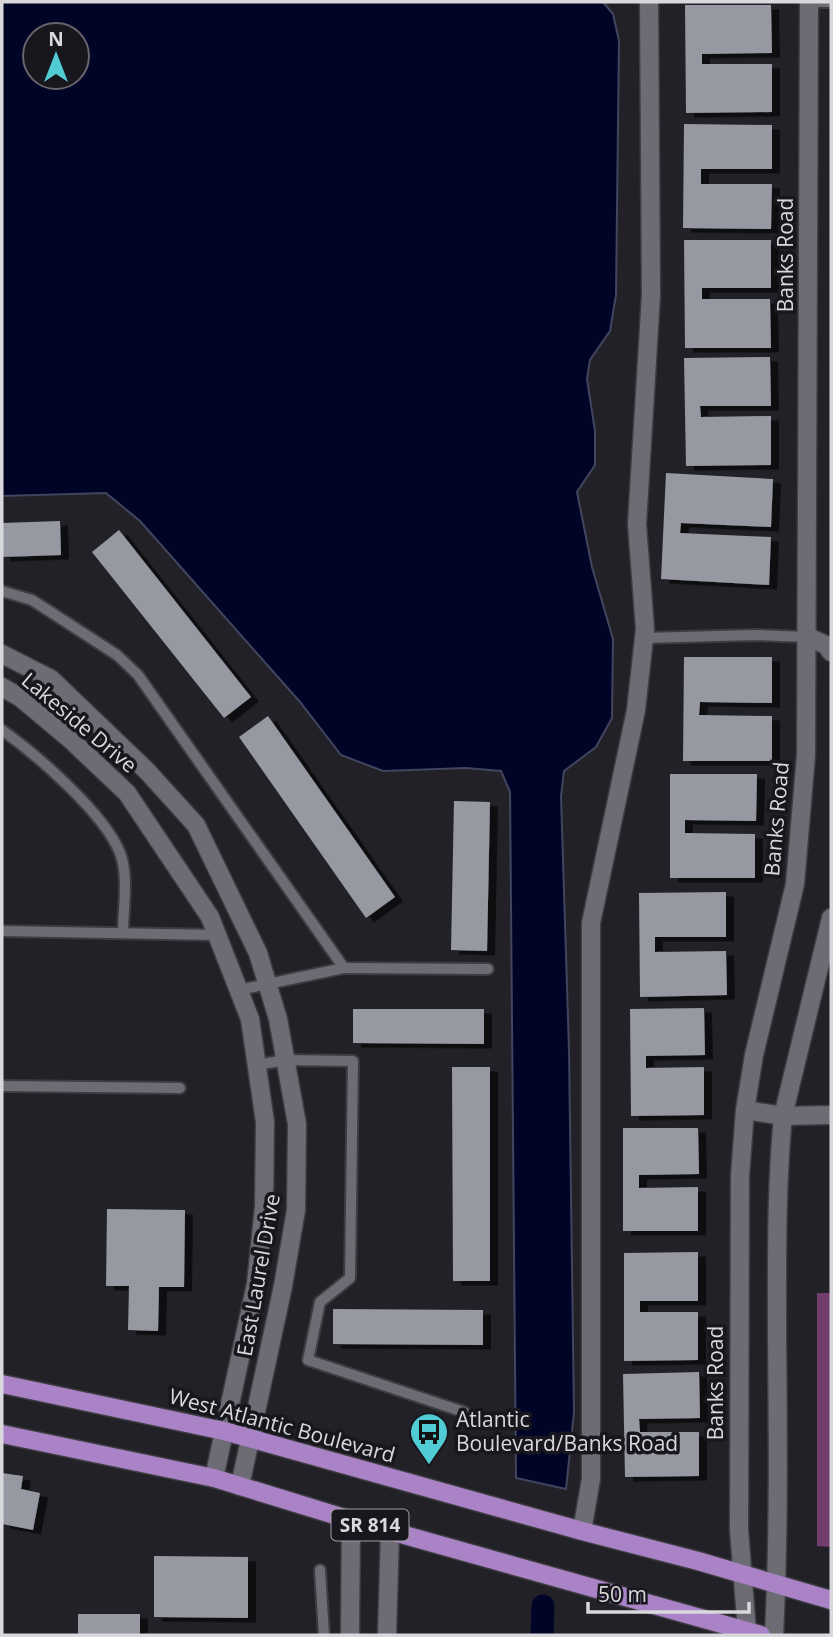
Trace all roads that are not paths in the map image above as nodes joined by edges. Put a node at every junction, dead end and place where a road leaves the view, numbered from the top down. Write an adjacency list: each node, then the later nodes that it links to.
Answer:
1 (649, 2): 6 (street)
2 (809, 2): 3 (lane); 5 (street, Banks Road)
3 (831, 2)
4 (2, 591): 17 (lane)
5 (808, 637): 6 (lane); 7 (street); 25 (street, Banks Road)
6 (644, 638): 37 (street)
7 (831, 652)
8 (2, 654): 11 (street, Lakeside Drive)
9 (2, 687): 12 (street, Lakeside Drive)
10 (2, 730): 15 (lane)
11 (147, 771): 19 (street, East Laurel Drive)
12 (127, 793): 16 (street, East Laurel Drive)
13 (831, 918): 27 (street)
14 (2, 931): 15 (lane)
15 (122, 933): 16 (lane)
16 (217, 935): 20 (street, East Laurel Drive)
17 (344, 968): 18 (lane); 19 (lane)
18 (488, 969)
19 (267, 983): 20 (lane); 21 (street, East Laurel Drive)
20 (239, 990): 22 (street, East Laurel Drive)
21 (285, 1060): 22 (lane); 29 (lane); 32 (street, East Laurel Drive)
22 (257, 1065): 30 (street, East Laurel Drive)
23 (2, 1086): 24 (lane)
24 (180, 1088)
25 (746, 1110): 27 (street); 39 (street, Banks Road)
26 (831, 1115): 27 (street)
27 (783, 1116): 40 (street)
28 (2, 1384): 30 (main road, West Atlantic Boulevard / SR 814)
29 (464, 1412)
30 (224, 1431): 32 (main road, West Atlantic Boulevard / SR 814); 33 (street, East Laurel Drive)
31 (2, 1434): 33 (main road, SR 814)
32 (250, 1438): 34 (street, East Laurel Drive); 37 (main road, West Atlantic Boulevard / SR 814)
33 (214, 1478): 34 (main road, SR 814)
34 (240, 1486): 35 (main road, SR 814)
35 (351, 1520): 36 (main road, SR 814); 44 (street)
36 (390, 1530): 42 (main road, SR 814); 45 (street)
37 (582, 1531): 39 (main road, West Atlantic Boulevard / SR 814)
38 (320, 1570): 43 (lane)
39 (743, 1574): 40 (main road, West Atlantic Boulevard / SR 814); 42 (street, Banks Road)
40 (776, 1584): 41 (main road, West Atlantic Boulevard / SR 814); 46 (street)
41 (831, 1600)
42 (752, 1634)
43 (324, 1635)
44 (350, 1635)
45 (387, 1635)
46 (774, 1635)

